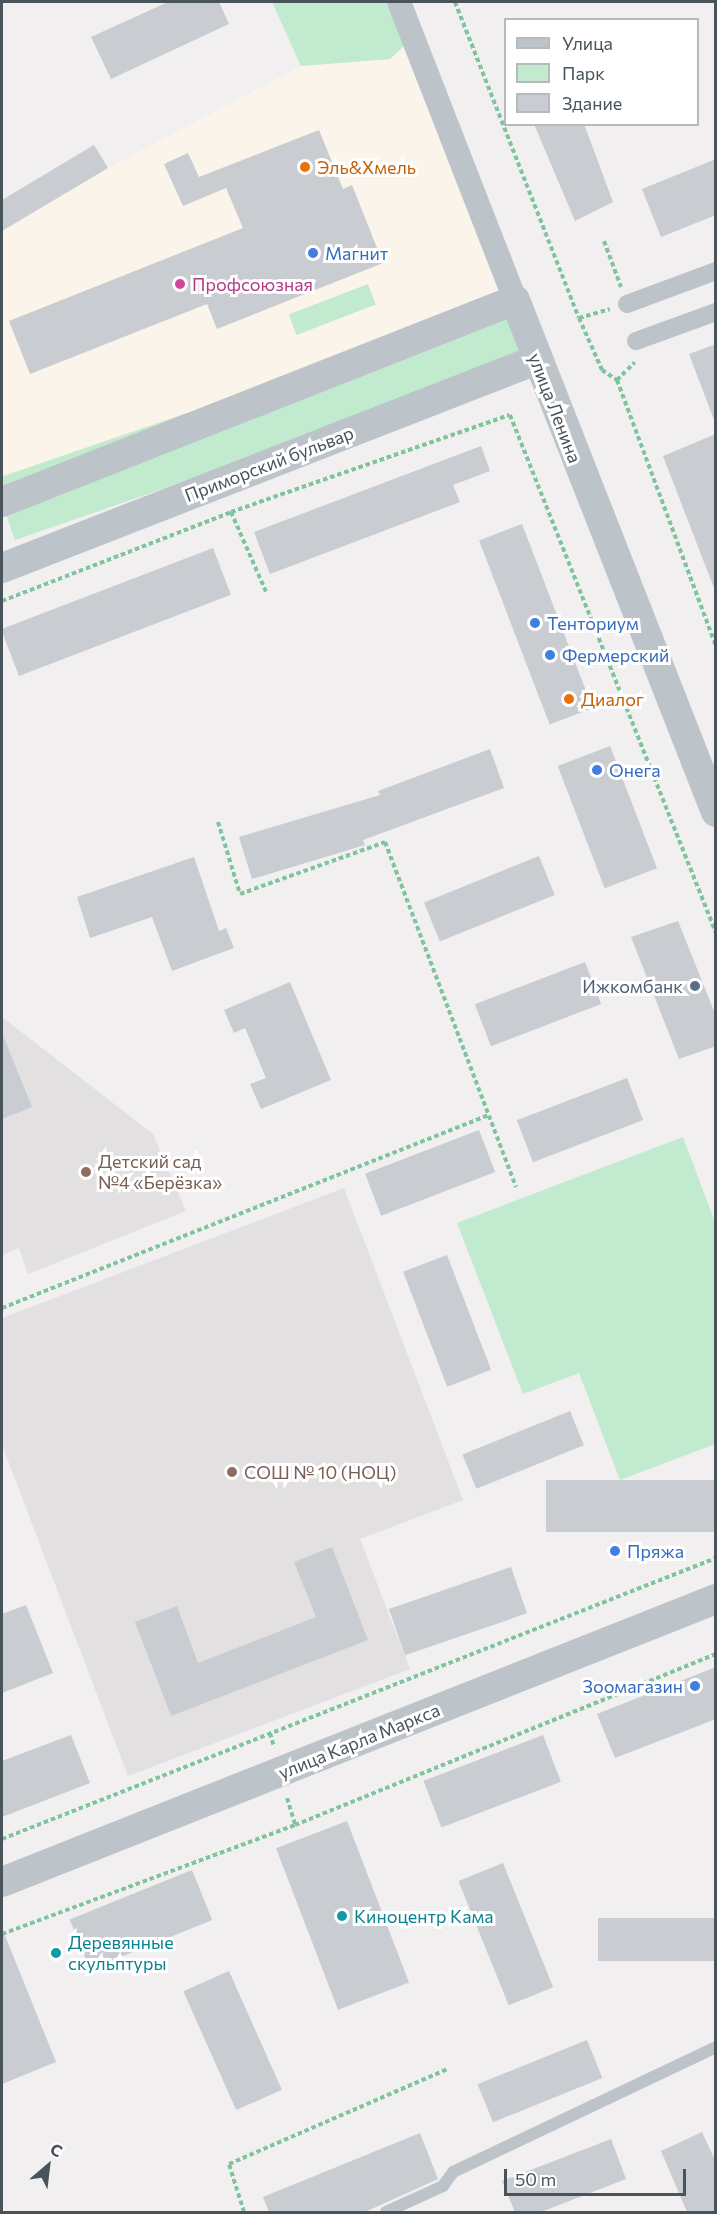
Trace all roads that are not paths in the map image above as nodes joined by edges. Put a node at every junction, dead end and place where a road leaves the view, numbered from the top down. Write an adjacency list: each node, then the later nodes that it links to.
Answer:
1 (399, 2): 3 (street, улица Ленина)
2 (716, 272): 4 (street)
3 (515, 300): 7 (street, улица Ленина); 8 (street)
4 (627, 304)
5 (716, 312): 6 (street)
6 (636, 342)
7 (536, 360): 9 (street, Приморский бульвар); 10 (street, улица Ленина)
8 (2, 501)
9 (2, 568)
10 (716, 813)
11 (716, 1599): 12 (street, улица Карла Маркса)
12 (2, 1882)
13 (716, 2047): 14 (lane)
14 (386, 2212)

